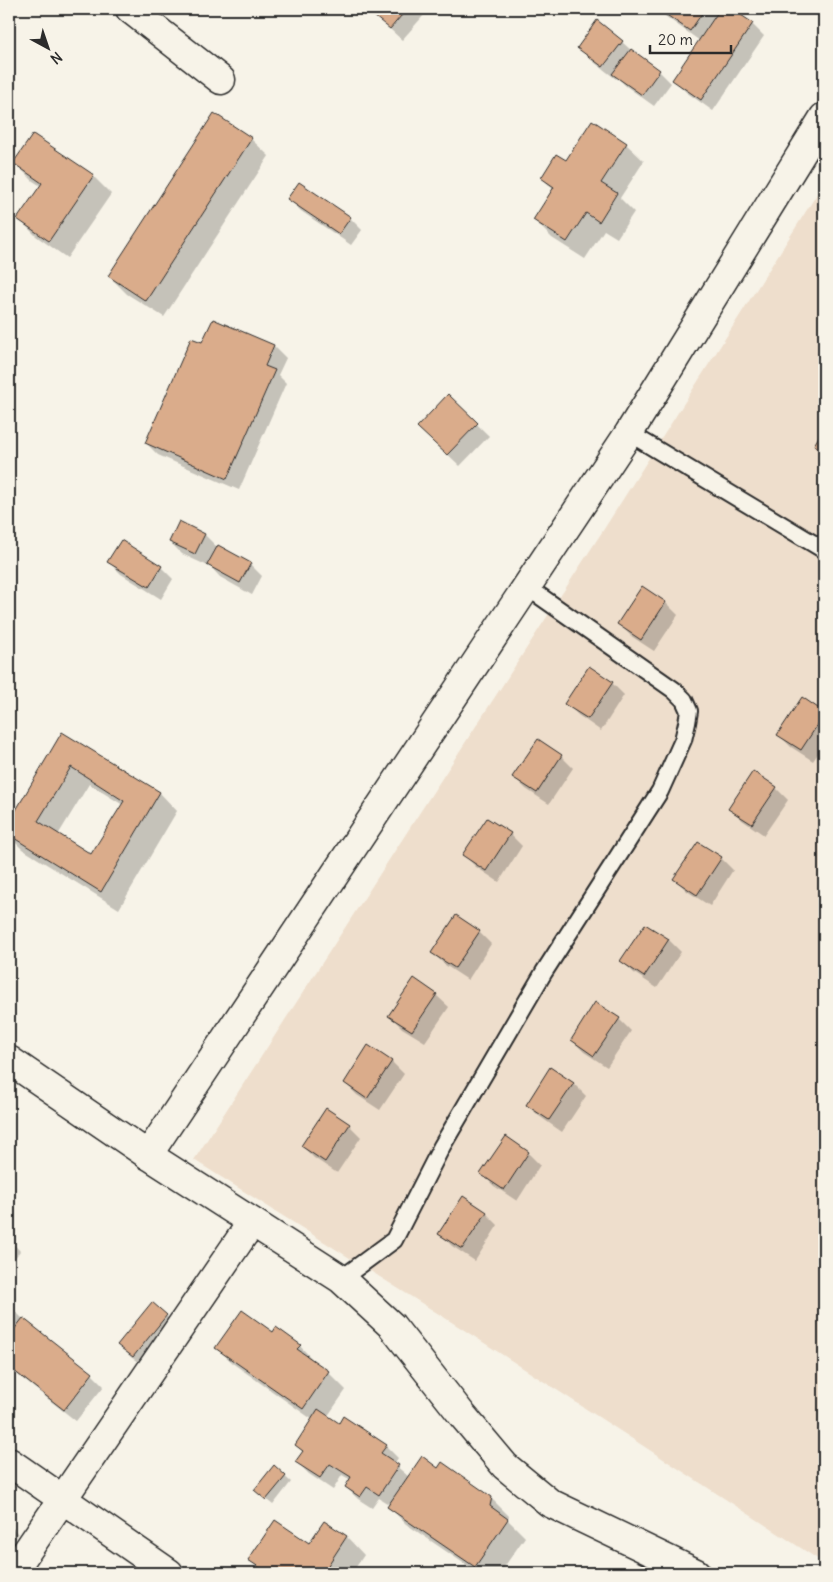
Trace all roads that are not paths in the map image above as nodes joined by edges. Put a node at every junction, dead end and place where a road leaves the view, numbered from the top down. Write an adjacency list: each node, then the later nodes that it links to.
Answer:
1 (130, 9): 2 (street)
2 (221, 80)
3 (824, 117): 4 (street)
4 (628, 433): 5 (lane); 6 (street)
5 (824, 550)
6 (526, 587): 8 (street); 10 (lane)
7 (9, 1060): 8 (street)
8 (148, 1155): 9 (street)
9 (252, 1222): 10 (street); 12 (street)
10 (341, 1279): 15 (street)
11 (9, 1462): 12 (street)
12 (63, 1499): 13 (street); 14 (street)
13 (12, 1573)
14 (169, 1573)
15 (696, 1573)

